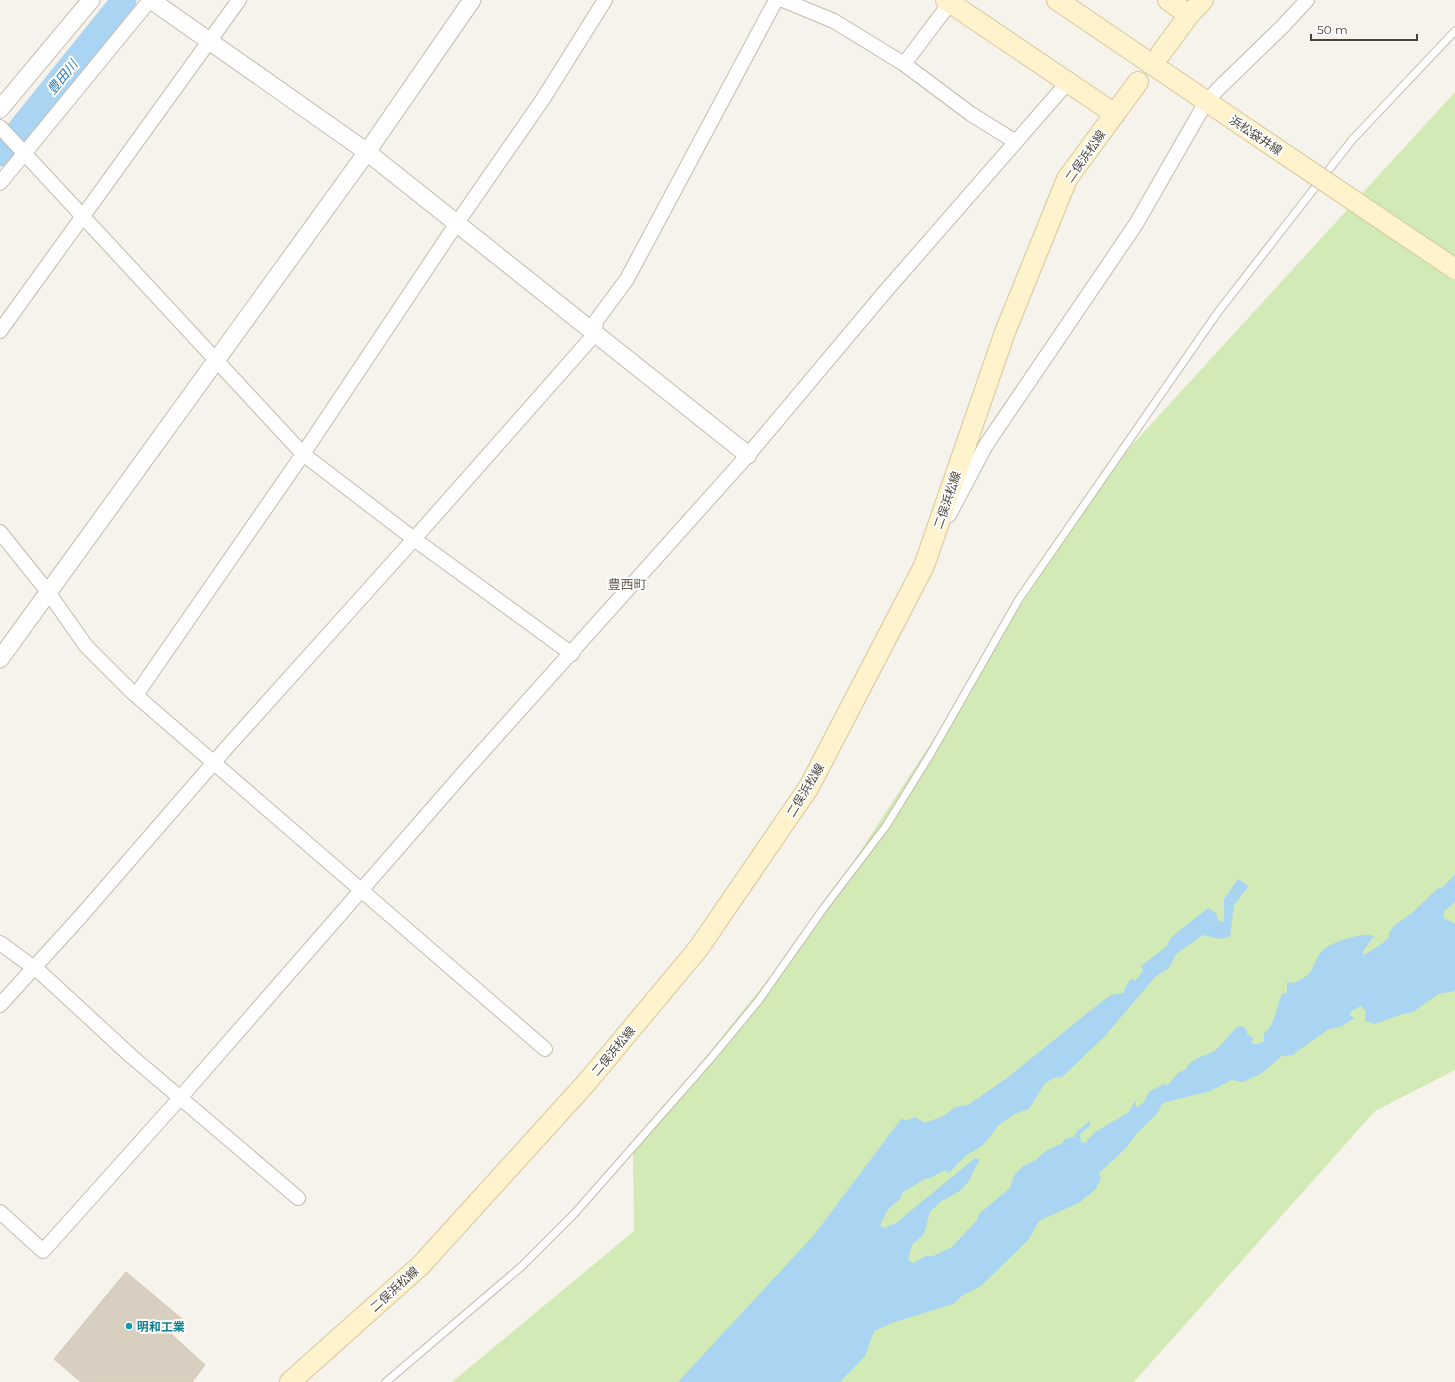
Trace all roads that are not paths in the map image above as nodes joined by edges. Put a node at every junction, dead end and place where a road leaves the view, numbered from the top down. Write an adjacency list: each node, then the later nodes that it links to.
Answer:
1 (91, 0): 21 (street)
2 (150, 0): 15 (street); 26 (street)
3 (239, 0): 15 (street)
4 (472, 0): 25 (street)
5 (605, 0): 29 (street)
6 (776, 0): 32 (street)
7 (783, 0): 17 (street)
8 (1057, 0): 20 (main road, 浜松袋井線)
9 (1168, 0): 13 (main road)
10 (1203, 0): 13 (main road)
11 (1307, 0): 20 (street)
12 (948, 1): 17 (street); 18 (main road)
13 (1189, 15): 16 (main road)
14 (1455, 32): 53 (lane)
15 (210, 41): 25 (street); 28 (street)
16 (1161, 53)
17 (904, 64): 24 (street)
18 (1068, 82): 22 (main road); 24 (street)
19 (1138, 82): 22 (main road, 二俣浜松線)
20 (1207, 102): 30 (main road, 浜松袋井線, bridge); 38 (street)
21 (0, 109)
22 (1115, 114): 38 (main road, 二俣浜松線)
23 (2, 129): 26 (street)
24 (1016, 142): 35 (street)
25 (367, 152): 29 (street); 33 (street)
26 (24, 153): 27 (street); 28 (street)
27 (0, 183)
28 (82, 217): 31 (street); 33 (street)
29 (457, 223): 32 (street); 34 (street)
30 (1455, 269)
31 (0, 331)
32 (595, 334): 35 (street); 37 (street)
33 (217, 361): 34 (street); 39 (street)
34 (303, 454): 37 (street); 42 (street)
35 (748, 455): 40 (street)
36 (0, 532): 39 (street)
37 (414, 539): 40 (street); 43 (street)
38 (924, 566): 52 (main road, 二俣浜松線)
39 (48, 592): 41 (street); 42 (street)
40 (572, 654): 44 (street)
41 (0, 659)
42 (136, 695): 43 (street)
43 (215, 763): 44 (street); 46 (street)
44 (362, 891): 48 (street); 49 (street)
45 (0, 943): 46 (street)
46 (34, 968): 47 (street); 49 (street)
47 (0, 1006)
48 (545, 1049)
49 (180, 1098): 50 (street); 51 (street)
50 (298, 1198)
51 (0, 1212)
52 (290, 1382)
53 (386, 1382)

